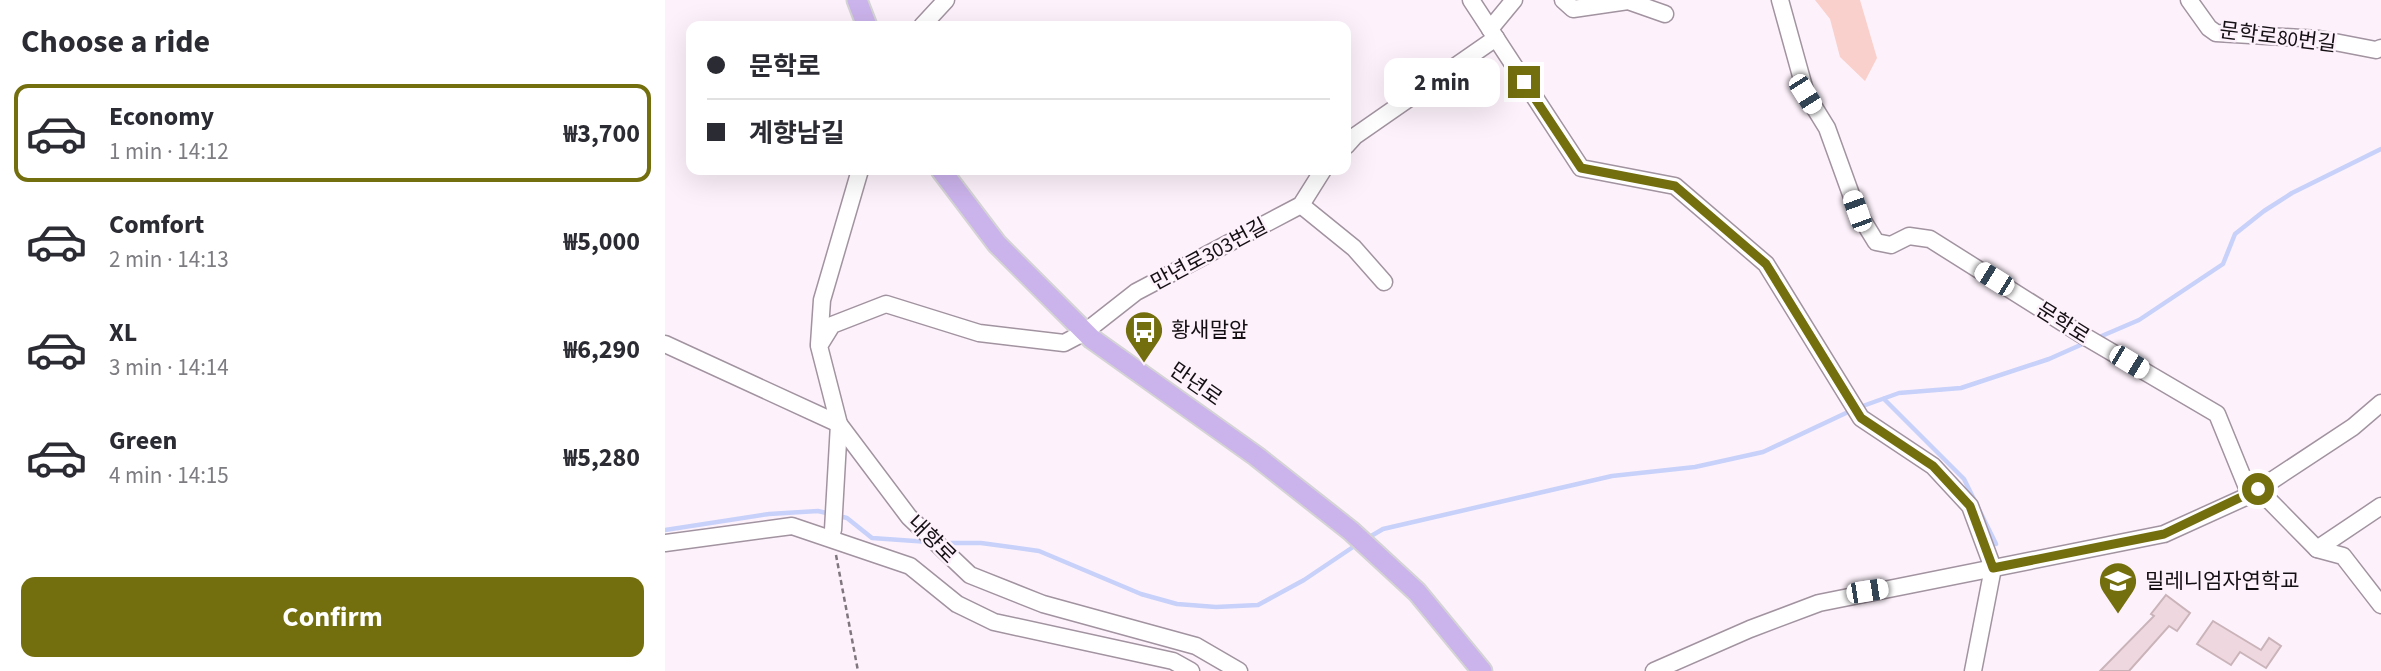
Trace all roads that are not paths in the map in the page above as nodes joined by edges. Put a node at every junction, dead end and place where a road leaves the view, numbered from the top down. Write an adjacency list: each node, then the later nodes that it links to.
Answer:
1 (857, 0): 9 (main road)
2 (946, 0): 10 (street)
3 (1472, 0): 11 (street)
4 (1514, 0): 11 (street)
5 (1563, 0): 8 (street)
6 (1780, 0): 24 (street, 문학로)
7 (2189, 0): 12 (street, 문학로80번길)
8 (1665, 13)
9 (865, 21)
10 (927, 21)
11 (1493, 34): 13 (street); 31 (street)
12 (2381, 48)
13 (1351, 140)
14 (859, 175): 21 (street)
15 (945, 175): 19 (main road, 만년로)
16 (1319, 175): 17 (street)
17 (1301, 205): 18 (street); 19 (street, 만년로303번길)
18 (1384, 282)
19 (1085, 332): 21 (street); 35 (main road, 만년로)
20 (665, 344): 23 (street, 내향로)
21 (819, 346): 23 (street)
22 (2381, 403): 24 (street)
23 (839, 424): 27 (street); 34 (street, 내향로)
24 (2254, 492): 29 (street); 31 (street)
25 (2381, 506): 29 (street)
26 (810, 532): 27 (street); 28 (street); 30 (street)
27 (833, 535): 33 (street)
28 (665, 543)
29 (2317, 549): 32 (street)
30 (665, 553)
31 (1993, 568): 36 (street); 37 (street)
32 (2381, 605)
33 (1191, 671)
34 (1239, 671)
35 (1482, 671)
36 (1654, 671)
37 (1973, 671)

